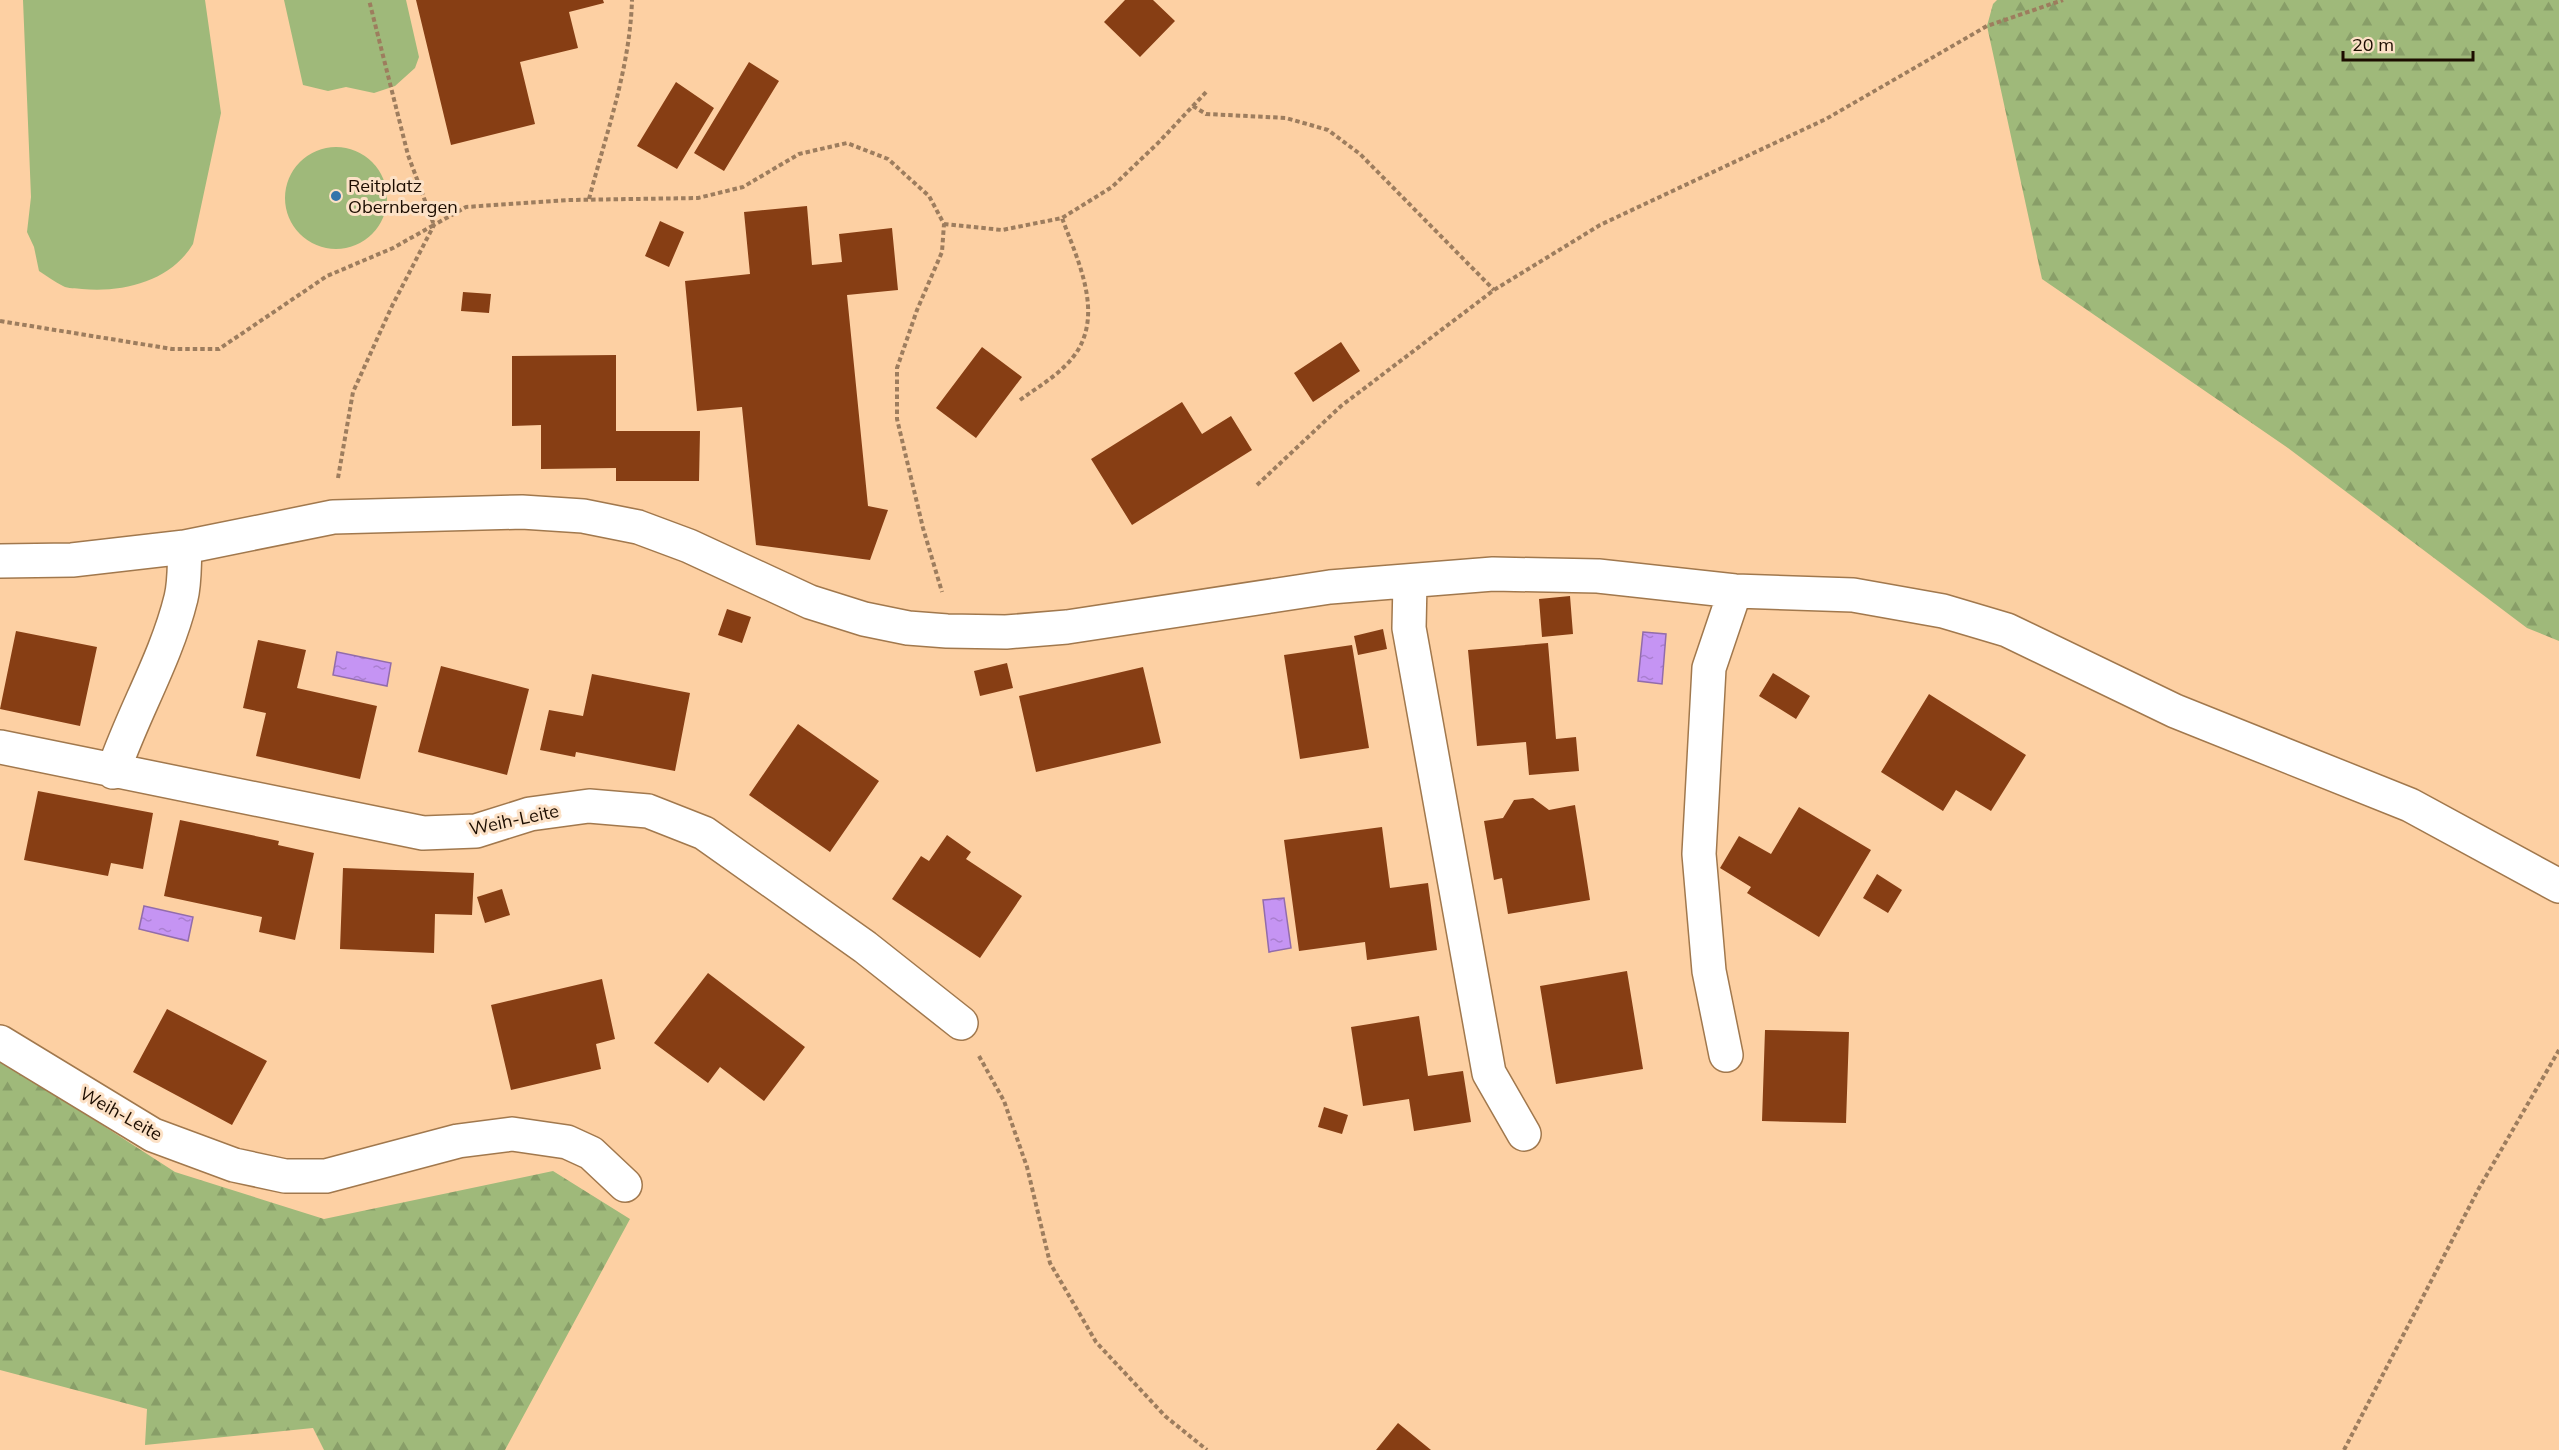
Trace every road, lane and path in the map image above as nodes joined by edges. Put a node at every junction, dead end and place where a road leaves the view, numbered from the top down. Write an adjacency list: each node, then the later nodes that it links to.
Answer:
1 (369, 0): 9 (path)
2 (632, 0): 6 (path)
3 (2063, 0): 10 (path)
4 (1208, 90): 5 (path)
5 (1192, 106): 7 (path); 10 (path)
6 (589, 199): 8 (path); 9 (path)
7 (1062, 218): 8 (path); 12 (path)
8 (944, 224): 19 (path)
9 (434, 225): 11 (path); 14 (path)
10 (1494, 290): 13 (path)
11 (0, 321)
12 (1020, 400)
13 (1257, 485)
14 (333, 517): 15 (street); 19 (street)
15 (185, 547): 16 (street); 21 (street)
16 (0, 561)
17 (1410, 582): 18 (street); 19 (street); 27 (street)
18 (1735, 591): 22 (street); 26 (street)
19 (946, 631)
20 (0, 747): 21 (street, Weih-Leite)
21 (113, 771): 23 (street, Weih-Leite)
22 (2559, 886)
23 (961, 1023): 29 (path)
24 (0, 1042): 28 (street, Weih-Leite)
25 (2559, 1050): 30 (path)
26 (1726, 1055)
27 (1524, 1134)
28 (625, 1185)
29 (1207, 1450)
30 (2344, 1450)

